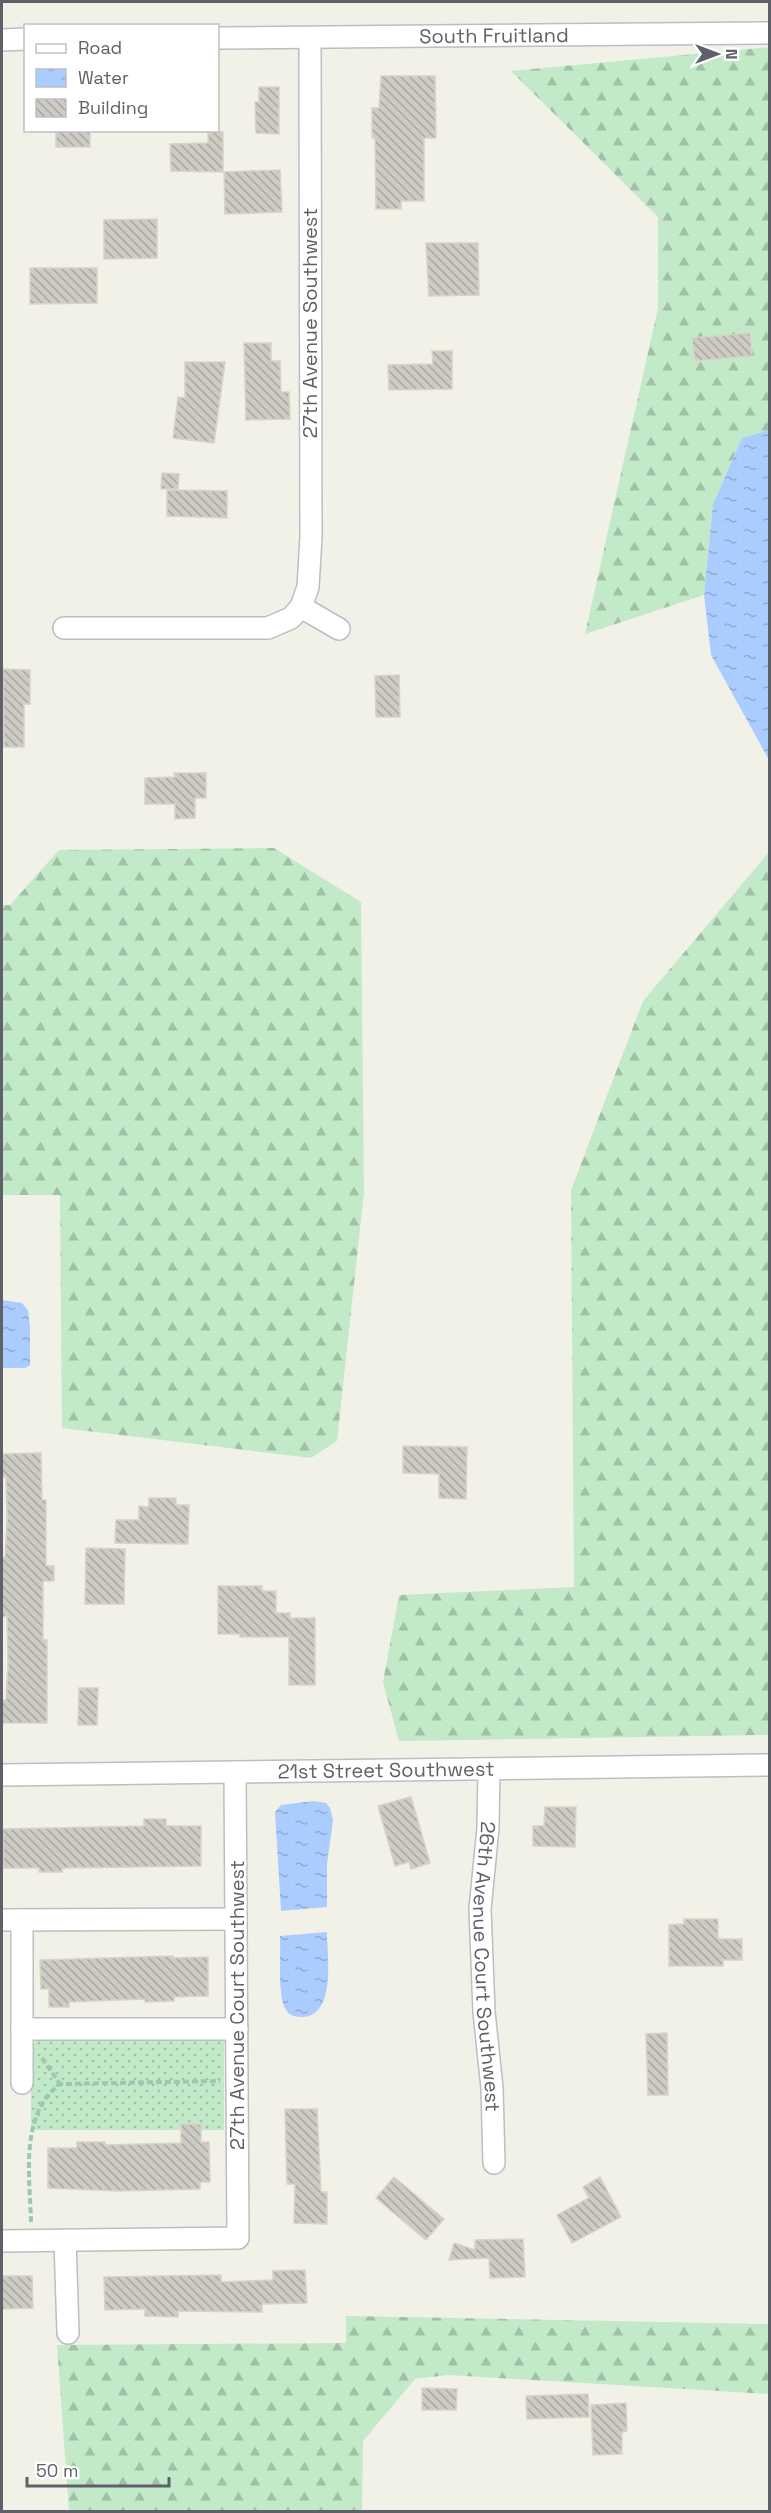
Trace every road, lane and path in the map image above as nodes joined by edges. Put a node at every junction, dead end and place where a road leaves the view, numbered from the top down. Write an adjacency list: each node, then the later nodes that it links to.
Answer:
1 (770, 33): 3 (street, South Fruitland)
2 (219, 38): 3 (street, South Fruitland)
3 (310, 38): 6 (street, 27th Avenue Southwest)
4 (24, 39): 5 (street)
5 (2, 40)
6 (301, 607): 7 (street); 8 (street)
7 (64, 628)
8 (339, 629)
9 (770, 1765): 10 (street, 21st Street Southwest)
10 (489, 1769): 11 (street, 21st Street Southwest); 19 (street, 26th Avenue Court Southwest)
11 (235, 1772): 12 (street, 21st Street Southwest); 13 (street, 27th Avenue Court Southwest)
12 (2, 1775)
13 (236, 1919): 14 (street); 16 (street, 27th Avenue Court Southwest)
14 (12, 1920): 15 (street)
15 (22, 2029): 16 (street); 18 (street)
16 (237, 2030): 21 (street, 27th Avenue Court Southwest)
17 (227, 2081): 20 (path)
18 (22, 2083)
19 (494, 2163)
20 (31, 2224)
21 (64, 2240): 22 (street); 23 (street)
22 (2, 2241)
23 (68, 2333)

